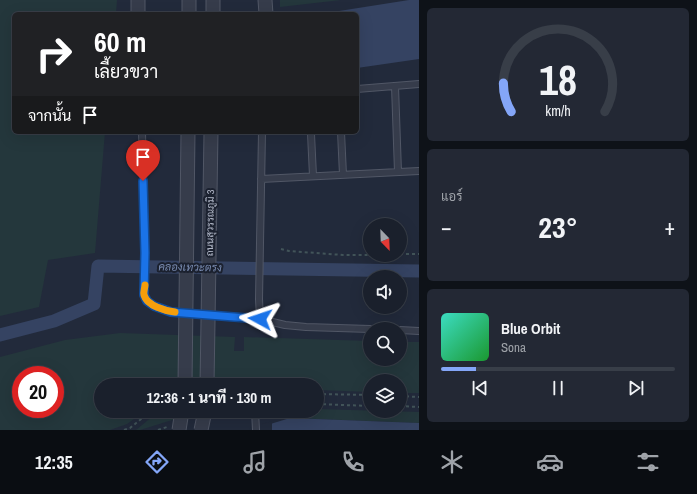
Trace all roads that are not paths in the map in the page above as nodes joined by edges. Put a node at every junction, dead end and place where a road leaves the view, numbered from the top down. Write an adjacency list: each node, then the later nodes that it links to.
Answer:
1 (138, 0): 5 (street)
2 (189, 0): 6 (street)
3 (213, 0): 7 (street)
4 (266, 0): 8 (street)
5 (138, 12)
6 (189, 12)
7 (213, 12)
8 (266, 12)
9 (419, 84): 10 (lane)
10 (395, 86): 11 (lane); 19 (lane)
11 (359, 89)
12 (142, 134): 23 (lane)
13 (188, 134): 27 (street, bridge)
14 (211, 134): 28 (street, ถนนสุวรรณภูมิ 3, bridge)
15 (262, 134): 22 (lane)
16 (311, 134): 21 (lane)
17 (341, 134): 20 (lane)
18 (419, 171): 19 (lane)
19 (398, 172): 20 (lane)
20 (344, 175): 21 (lane)
21 (313, 176): 22 (lane)
22 (260, 178): 23 (lane)
23 (260, 319): 24 (lane)
24 (363, 330)
25 (407, 330): 26 (lane)
26 (419, 331)
27 (185, 378)
28 (208, 378)
29 (181, 418): 32 (street, bridge)
30 (204, 418): 33 (street, bridge)
31 (256, 418): 34 (lane)
32 (179, 430)
33 (201, 430)
34 (256, 430)

